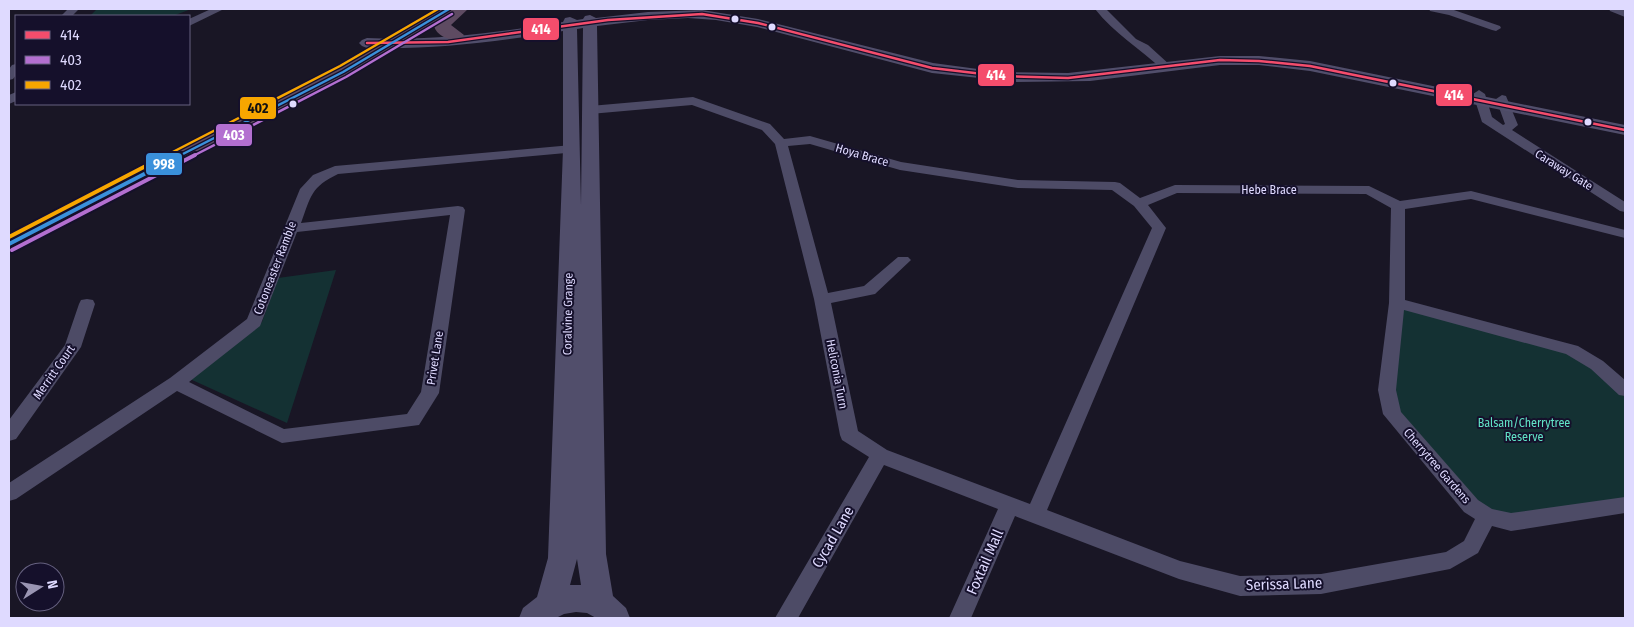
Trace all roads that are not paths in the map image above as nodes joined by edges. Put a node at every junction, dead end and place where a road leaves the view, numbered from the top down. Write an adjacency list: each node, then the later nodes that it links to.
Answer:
1 (219, 9): 9 (street)
2 (424, 9): 13 (highway)
3 (449, 9): 13 (highway)
4 (460, 9): 12 (highway)
5 (1100, 9): 14 (street)
6 (1434, 9): 11 (street)
7 (1614, 9): 8 (street)
8 (1625, 14)
9 (190, 22)
10 (580, 23): 12 (street); 13 (street); 14 (street); 17 (street, Coralvine Grange); 22 (street, Coralvine Grange)
11 (1496, 28)
12 (454, 35): 13 (street)
13 (386, 40): 23 (highway); 27 (highway)
14 (1157, 64): 15 (street)
15 (1480, 97): 16 (street); 19 (street, Caraway Gate)
16 (1502, 102): 18 (street); 19 (street); 20 (street)
17 (590, 110): 21 (street); 45 (street, Coralvine Grange)
18 (1625, 124)
19 (1504, 129): 26 (street, Caraway Gate)
20 (1625, 130)
21 (781, 143): 24 (street, Hoya Brace); 33 (street, Heliconia Turn)
22 (572, 149): 28 (street, Cotoneaster Ramble); 46 (street, Coralvine Grange)
23 (104, 194): 30 (highway); 31 (highway)
24 (1139, 203): 25 (street, Hebe Brace); 43 (street)
25 (1398, 206): 29 (street); 34 (street, Cherrytree Gardens)
26 (1625, 208)
27 (9, 226)
28 (291, 228): 36 (street, Cotoneaster Ramble); 36 (street, Privet Lane)
29 (1625, 234)
30 (9, 238)
31 (9, 244)
32 (904, 260): 33 (street)
33 (822, 299): 39 (street, Heliconia Turn)
34 (1398, 302): 37 (street); 44 (street, Cherrytree Gardens)
35 (87, 304): 38 (street, Merritt Court)
36 (176, 382): 40 (street, Cotoneaster Ramble)
37 (1625, 390)
38 (9, 434)
39 (880, 455): 41 (street, Heliconia Turn); 47 (street, Cycad Lane)
40 (11, 488)
41 (1010, 505): 43 (street, Serissa Lane); 48 (street, Foxtail Mall)
42 (1623, 508): 44 (street, Cherrytree Gardens)
43 (1036, 515): 44 (street, Serissa Lane)
44 (1487, 516)
45 (607, 610): 46 (street, Coralvine Grange)
46 (542, 612)
47 (786, 618)
48 (960, 618)

